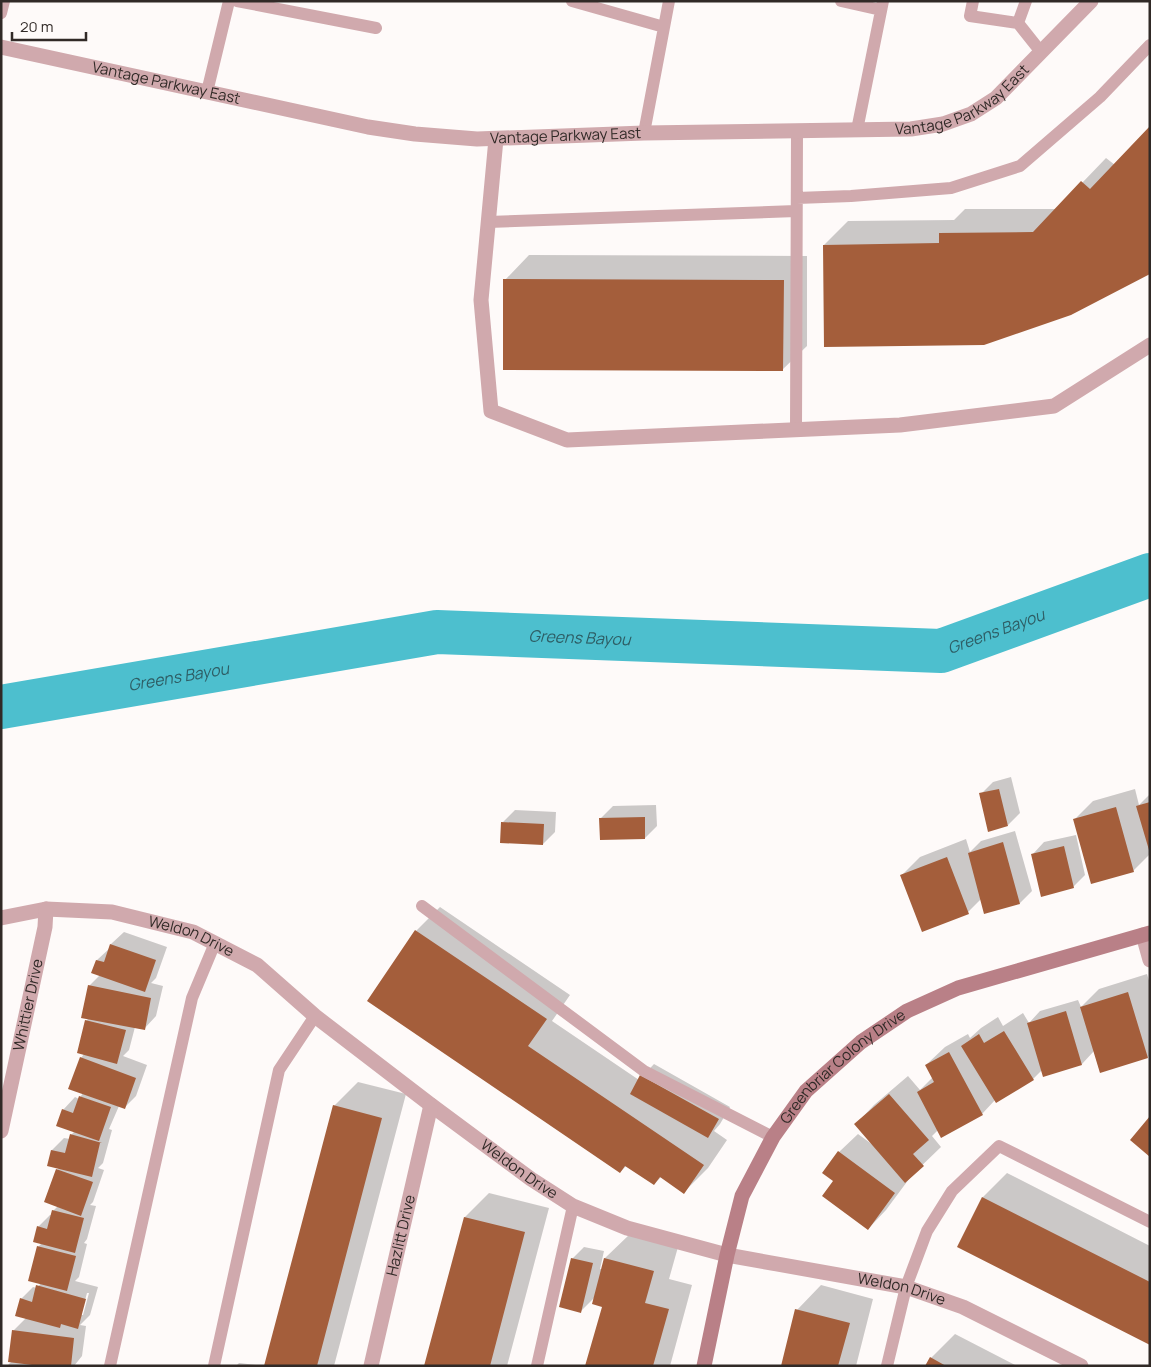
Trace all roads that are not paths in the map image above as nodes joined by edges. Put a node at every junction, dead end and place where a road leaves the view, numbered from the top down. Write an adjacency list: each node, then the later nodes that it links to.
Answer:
1 (4, 1): 11 (lane)
2 (229, 1): 18 (lane)
3 (237, 1): 14 (lane)
4 (572, 1): 13 (lane)
5 (669, 1): 13 (lane)
6 (841, 1): 10 (lane)
7 (973, 1): 12 (lane)
8 (1026, 1): 12 (lane)
9 (1091, 1): 17 (street, Vantage Parkway East)
10 (882, 6): 19 (lane)
11 (1, 13)
12 (1018, 23): 17 (lane)
13 (664, 26): 21 (lane)
14 (376, 28)
15 (1150, 45): 23 (lane)
16 (1, 47): 18 (street, Vantage Parkway East)
17 (1041, 52): 19 (street, Vantage Parkway East)
18 (207, 92): 22 (street, Vantage Parkway East)
19 (857, 130): 20 (street, Vantage Parkway East)
20 (796, 132): 21 (street, Vantage Parkway East); 23 (lane)
21 (644, 133): 22 (street, Vantage Parkway East)
22 (496, 138): 24 (street)
23 (797, 204): 24 (lane); 26 (lane)
24 (488, 222): 26 (street)
25 (1150, 345): 26 (street)
26 (796, 430)
27 (422, 906): 36 (lane)
28 (46, 909): 29 (street, Weldon Drive); 31 (street, Weldon Drive); 35 (street, Whittier Drive)
29 (1, 918)
30 (1146, 934): 32 (street); 36 (street, Greenbriar Colony Drive)
31 (215, 943): 33 (street, Weldon Drive); 41 (lane)
32 (1150, 960)
33 (315, 1016): 34 (street, Weldon Drive); 42 (lane)
34 (431, 1105): 37 (street, Weldon Drive); 43 (street, Hazlitt Drive)
35 (1, 1132)
36 (772, 1137): 39 (street, Greenbriar Colony Drive)
37 (573, 1206): 39 (street, Weldon Drive); 44 (lane)
38 (1150, 1222): 40 (lane)
39 (727, 1255): 40 (street, Weldon Drive); 45 (street, Greenbriar Colony Drive)
40 (906, 1287): 46 (lane); 47 (street, Weldon Drive)
41 (110, 1366)
42 (214, 1366)
43 (371, 1366)
44 (537, 1366)
45 (704, 1366)
46 (887, 1366)
47 (1081, 1366)

